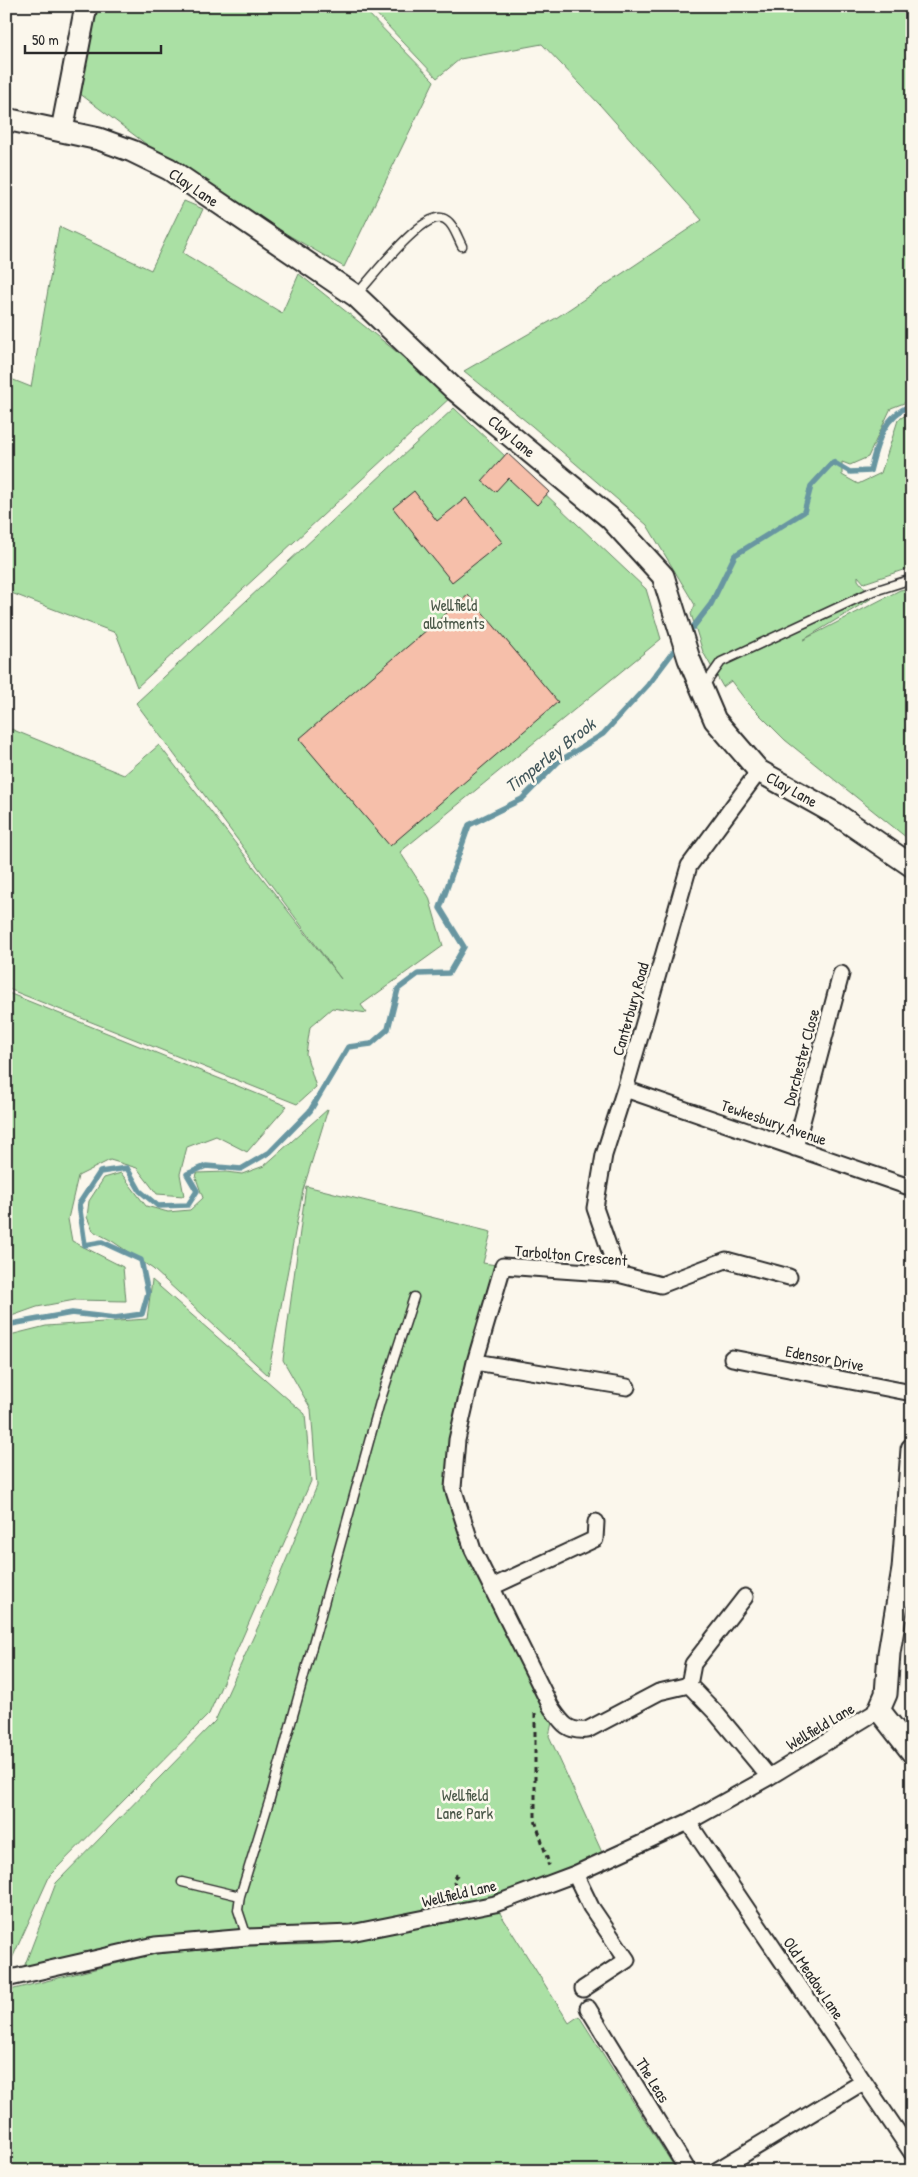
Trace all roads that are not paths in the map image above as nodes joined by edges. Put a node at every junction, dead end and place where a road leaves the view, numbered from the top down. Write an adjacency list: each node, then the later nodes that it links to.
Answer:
1 (86, 6): 3 (street)
2 (6, 119): 3 (street, Clay Lane)
3 (62, 130): 5 (street, Clay Lane)
4 (462, 246): 5 (lane)
5 (356, 296): 7 (street, Clay Lane)
6 (912, 578): 7 (lane)
7 (702, 689): 8 (street, Clay Lane)
8 (760, 771): 9 (street, Clay Lane); 11 (street, Canterbury Road)
9 (912, 866)
10 (841, 974): 12 (street, Dorchester Close)
11 (626, 1089): 12 (street, Tewkesbury Avenue); 14 (street, Canterbury Road)
12 (795, 1148): 13 (street, Tewkesbury Avenue)
13 (912, 1188)
14 (618, 1274): 15 (street, Tarbolton Crescent); 18 (street, Tarbolton Crescent)
15 (789, 1277)
16 (414, 1297): 33 (lane)
17 (732, 1358): 20 (street, Edensor Drive)
18 (475, 1362): 19 (street); 24 (street, Tarbolton Crescent)
19 (627, 1387)
20 (912, 1393)
21 (912, 1449): 22 (street)
22 (909, 1499): 27 (street)
23 (596, 1522): 24 (street)
24 (492, 1587): 26 (street, Tarbolton Crescent)
25 (745, 1597): 26 (street)
26 (689, 1684): 29 (street)
27 (879, 1710): 28 (street); 29 (street, Wellfield Lane)
28 (912, 1752)
29 (769, 1777): 30 (street, Wellfield Lane)
30 (688, 1822): 31 (street, Wellfield Lane); 38 (street, Old Meadow Lane)
31 (574, 1874): 34 (street, Wellfield Lane); 36 (street)
32 (182, 1882): 33 (lane)
33 (240, 1896): 34 (lane)
34 (247, 1937): 35 (street, Wellfield Lane)
35 (6, 1979)
36 (583, 1989)
37 (588, 2008): 40 (street, The Leas)
38 (863, 2082): 39 (street, Old Meadow Lane); 41 (street)
39 (912, 2153)
40 (688, 2171)
41 (716, 2171)

